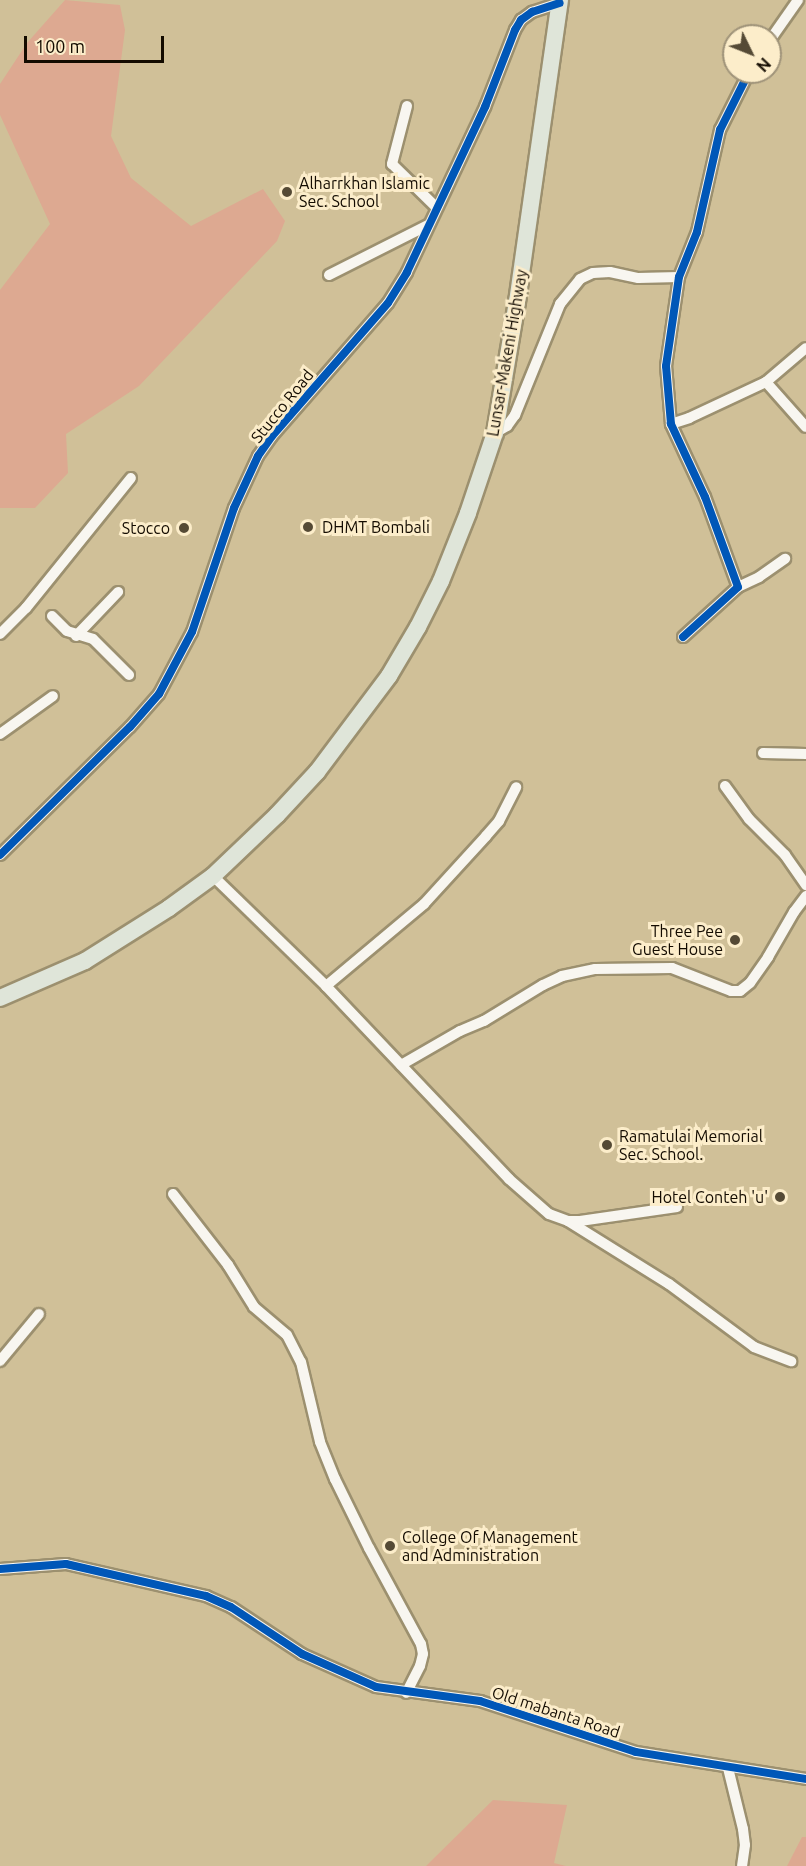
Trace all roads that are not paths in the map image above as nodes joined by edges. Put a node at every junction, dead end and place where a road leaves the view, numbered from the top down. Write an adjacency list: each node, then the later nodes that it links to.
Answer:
1 (798, 0): 3 (street)
2 (560, 2): 6 (street, Stucco Road); 14 (main road, Lunsar-Makeni Highway)
3 (781, 24)
4 (743, 84): 9 (street)
5 (407, 106): 6 (street)
6 (436, 207): 7 (street, Stucco Road)
7 (428, 225): 8 (street); 30 (street, Stucco Road)
8 (329, 275)
9 (679, 278): 12 (street); 14 (street)
10 (806, 348): 11 (street)
11 (766, 382): 12 (street); 13 (street)
12 (671, 424): 17 (street)
13 (806, 427)
14 (495, 433): 31 (main road, Lunsar-Makeni Highway)
15 (131, 478): 20 (street)
16 (785, 559): 17 (street)
17 (738, 587): 22 (street)
18 (117, 592): 21 (street)
19 (52, 616): 21 (street)
20 (0, 634)
21 (76, 636): 23 (street)
22 (683, 637)
23 (129, 675)
24 (53, 696): 25 (street)
25 (0, 734)
26 (763, 753): 27 (street)
27 (806, 754)
28 (516, 786): 34 (street)
29 (725, 786): 32 (street)
30 (0, 855)
31 (213, 876): 34 (street); 35 (main road, Lunsar-Makeni Highway)
32 (806, 885)
33 (806, 896): 36 (street)
34 (326, 986): 36 (street)
35 (0, 998)
36 (401, 1065): 39 (street)
37 (173, 1194): 44 (street)
38 (677, 1207): 39 (street)
39 (568, 1221): 42 (street)
40 (39, 1314): 41 (street)
41 (0, 1360)
42 (791, 1361)
43 (0, 1569): 44 (street, Old mabanta Road)
44 (406, 1693): 45 (street, Old mabanta Road)
45 (728, 1768): 46 (street, Old mabanta Road); 47 (street)
46 (806, 1779)
47 (742, 1866)

